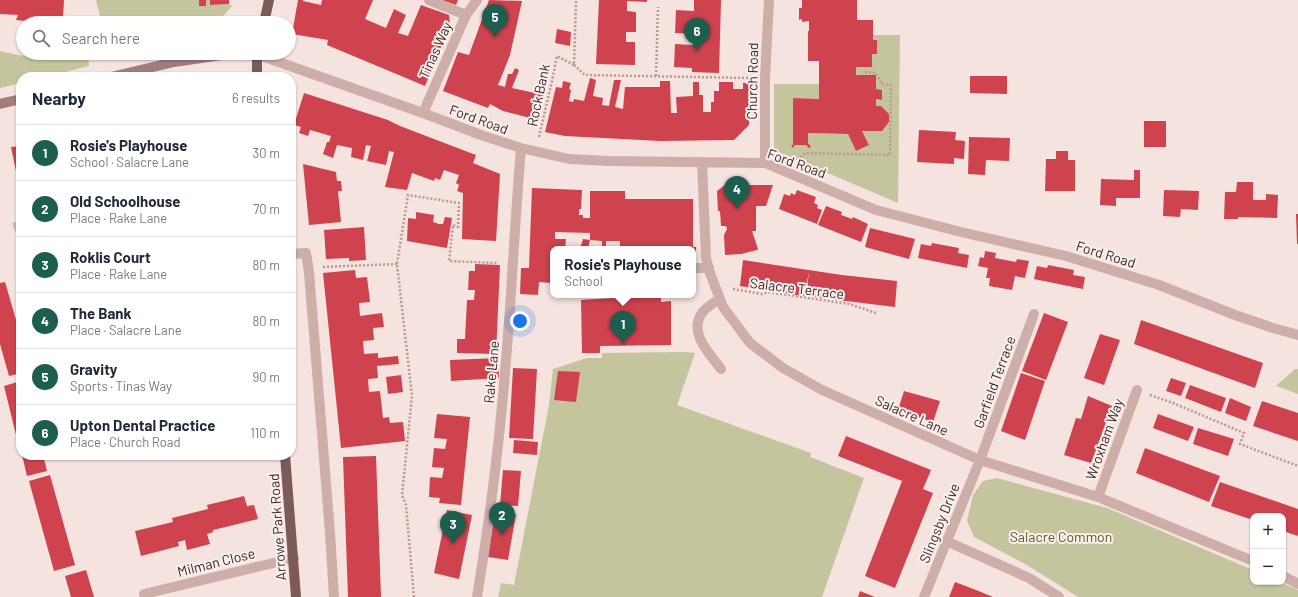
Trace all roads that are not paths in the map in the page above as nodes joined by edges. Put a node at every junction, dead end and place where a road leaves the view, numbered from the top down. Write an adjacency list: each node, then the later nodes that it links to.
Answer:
1 (269, 0): 6 (main road)
2 (429, 0): 5 (street)
3 (477, 0): 5 (street, Tinas Way)
4 (769, 0): 17 (street, Church Road)
5 (466, 15): 14 (street, Tinas Way)
6 (266, 16)
7 (188, 60): 10 (main road)
8 (256, 60): 11 (main road)
9 (273, 60): 14 (street, Ford Road)
10 (132, 72)
11 (257, 72)
12 (16, 100): 13 (main road)
13 (0, 104)
14 (423, 113): 15 (street, Ford Road)
15 (521, 148): 16 (street, Ford Road); 37 (street, Rake Lane)
16 (702, 162): 17 (street, Ford Road); 20 (street, Salacre Lane)
17 (765, 163): 23 (street, Ford Road)
18 (296, 254): 36 (street)
19 (696, 268): 20 (street)
20 (709, 268): 21 (street, Salacre Lane)
21 (720, 299): 24 (street); 27 (street, Salacre Lane)
22 (1034, 314): 27 (street, Garfield Terrace)
23 (1298, 335)
24 (721, 369)
25 (1137, 390): 28 (street, Wroxham Way)
26 (285, 460): 30 (main road, Arrowe Park Road)
27 (980, 460): 28 (street, Salacre Lane); 29 (street, Slingsby Drive)
28 (1098, 497): 31 (street, Salacre Lane)
29 (946, 541): 38 (street, Slingsby Drive); 39 (street)
30 (294, 558): 34 (street, Milman Close); 35 (main road, Arrowe Park Road)
31 (1250, 560)
32 (1286, 578): 33 (street)
33 (1298, 584)
34 (144, 594)
35 (296, 597)
36 (334, 597)
37 (477, 597)
38 (924, 597)
39 (1059, 597)

